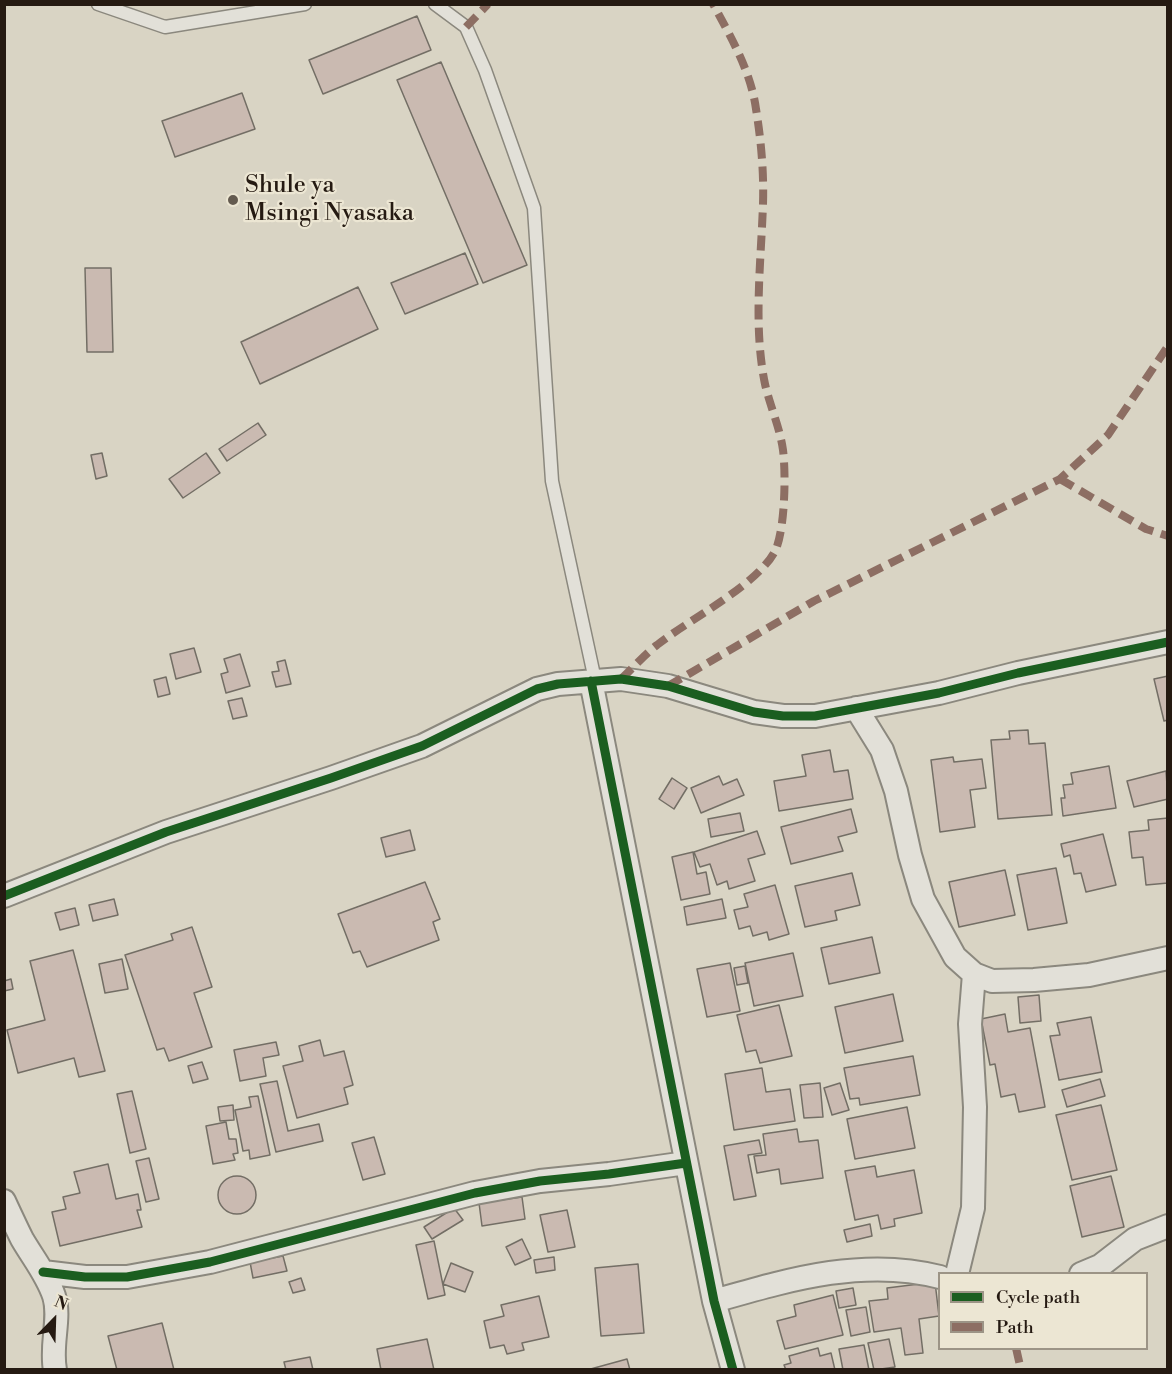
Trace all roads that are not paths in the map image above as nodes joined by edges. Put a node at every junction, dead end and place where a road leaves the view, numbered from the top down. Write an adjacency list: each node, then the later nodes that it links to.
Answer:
1 (98, 4): 2 (lane)
2 (305, 4)
3 (435, 4): 5 (lane)
4 (1167, 642): 6 (street)
5 (593, 681): 6 (street); 7 (street); 10 (street)
6 (856, 708): 9 (street)
7 (4, 896)
8 (1167, 958): 9 (street)
9 (974, 974): 14 (street)
10 (686, 1162): 13 (street); 17 (street)
11 (4, 1201): 13 (street)
12 (1167, 1226): 15 (street)
13 (43, 1272): 18 (street)
14 (957, 1272)
15 (1086, 1272)
16 (938, 1277): 17 (street)
17 (714, 1301): 19 (street)
18 (55, 1370)
19 (733, 1370)

